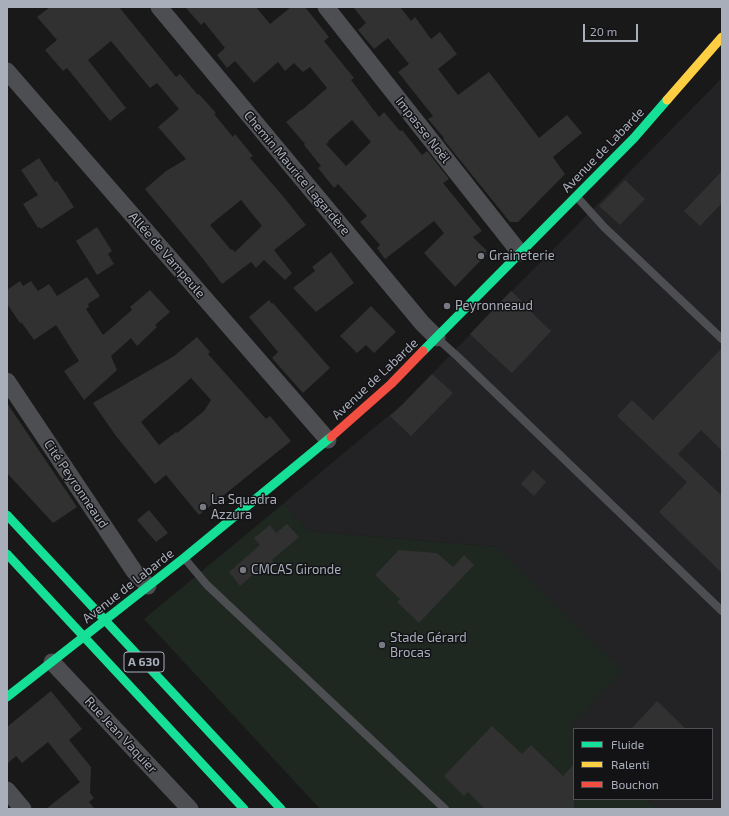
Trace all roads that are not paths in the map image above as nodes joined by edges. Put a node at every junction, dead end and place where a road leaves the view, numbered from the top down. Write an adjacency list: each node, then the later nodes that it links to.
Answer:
1 (159, 7): 7 (street, Chemin Maurice Lagardère)
2 (326, 7): 6 (street, Impasse Noël)
3 (722, 37): 5 (main road, Avenue de Labarde)
4 (7, 71): 10 (street, Allée de Vampeule)
5 (576, 197): 6 (main road, Avenue de Labarde); 8 (lane)
6 (520, 253): 7 (main road, Avenue de Labarde)
7 (437, 338): 10 (main road, Avenue de Labarde); 15 (lane)
8 (722, 339)
9 (7, 381): 14 (street, Cité Peyronneaud)
10 (328, 440): 13 (main road, Avenue de Labarde)
11 (7, 515): 22 (main road, A 630, bridge)
12 (7, 554): 21 (main road, A 630, bridge)
13 (184, 558): 14 (main road, Avenue de Labarde); 23 (lane)
14 (148, 586): 16 (main road, Avenue de Labarde)
15 (722, 611)
16 (52, 662): 17 (main road, Avenue de Labarde); 20 (street, Rue Jean Vaquier)
17 (7, 697)
18 (7, 790): 19 (street)
19 (23, 809)
20 (190, 809)
21 (244, 809)
22 (280, 809)
23 (445, 809)

